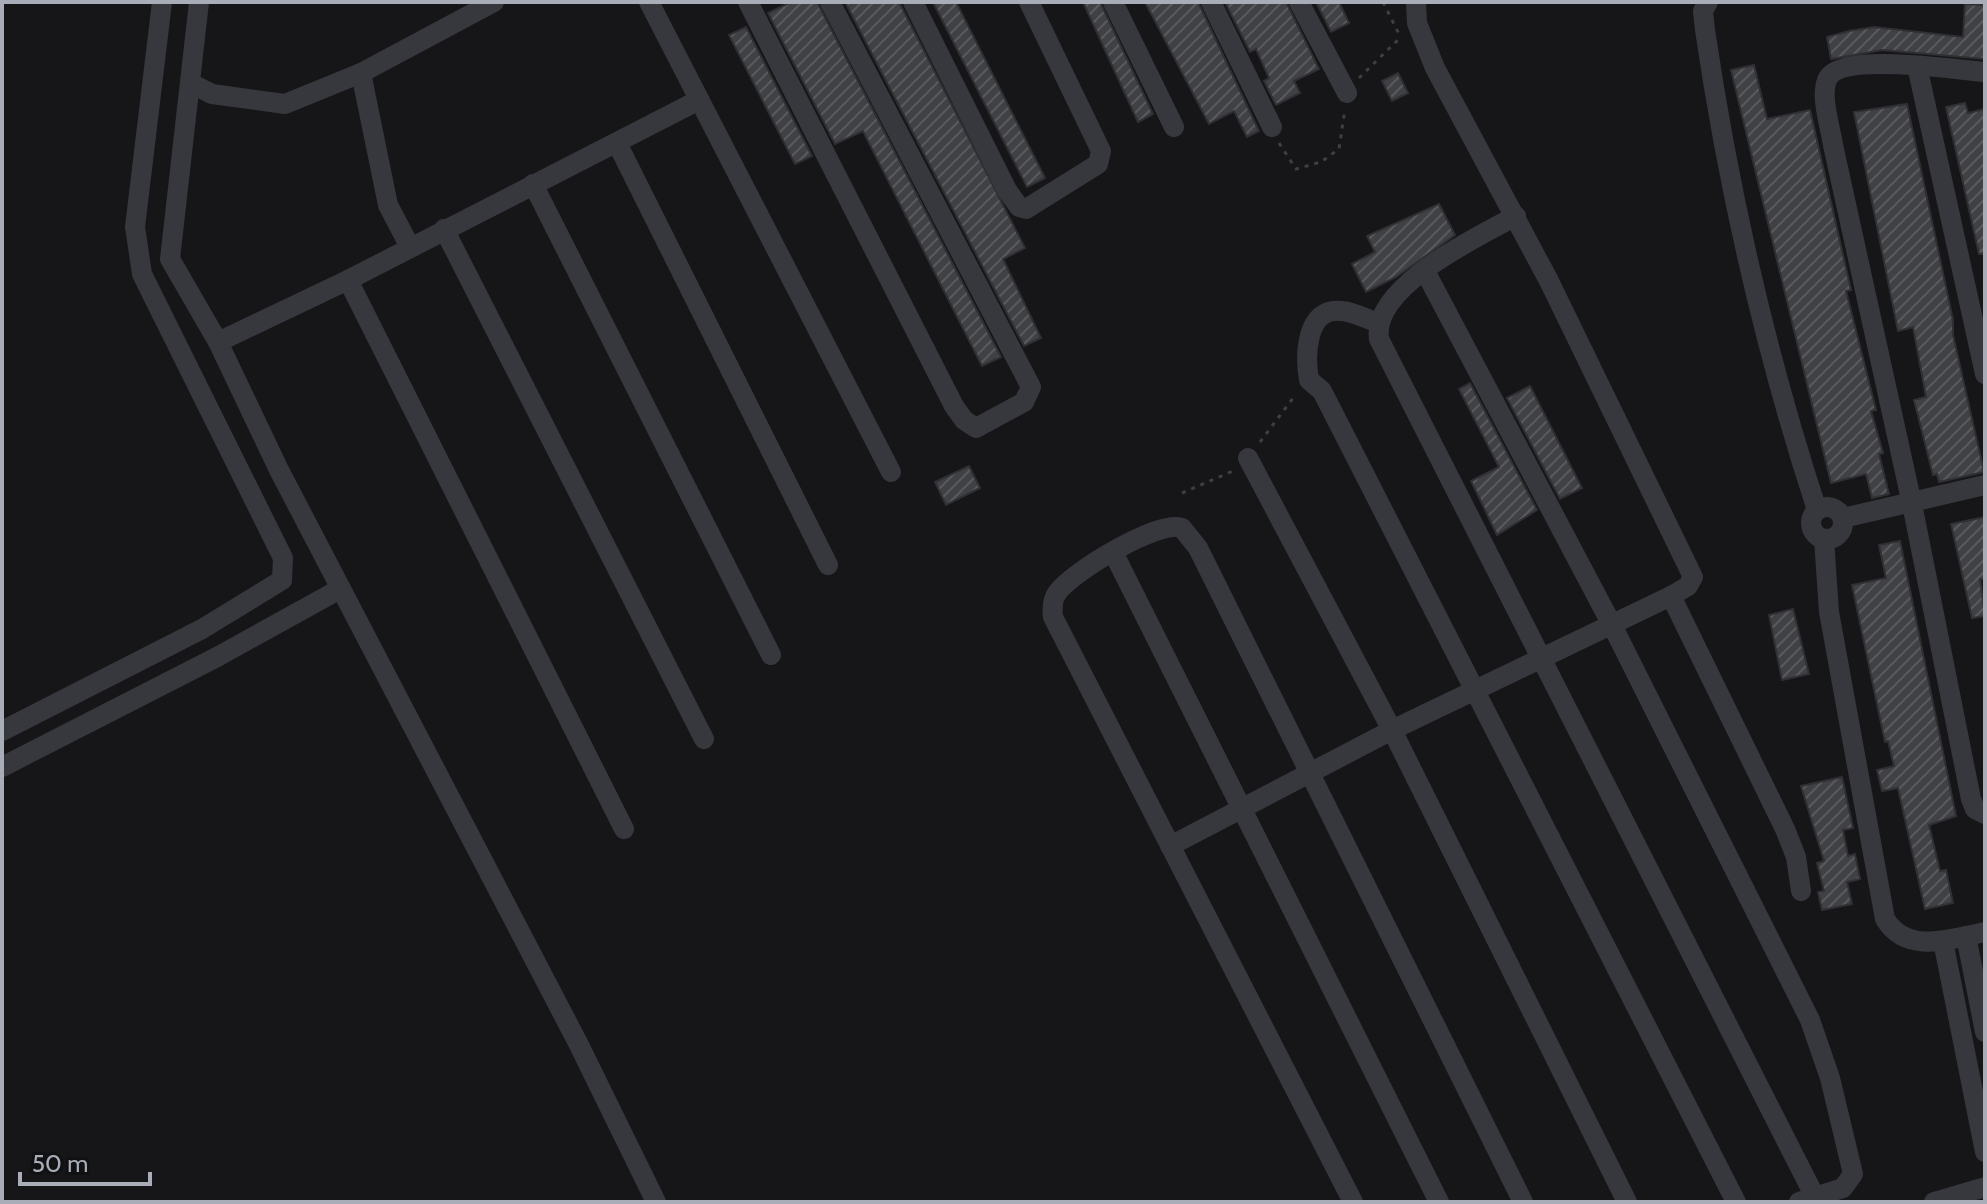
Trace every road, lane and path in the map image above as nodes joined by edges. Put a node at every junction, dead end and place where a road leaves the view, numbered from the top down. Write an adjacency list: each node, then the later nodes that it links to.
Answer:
1 (162, 2): 31 (street)
2 (199, 2): 19 (street)
3 (494, 2): 18 (street)
4 (649, 2): 21 (street)
5 (748, 2): 6 (street)
6 (830, 2)
7 (913, 2): 8 (street)
8 (1029, 2)
9 (1113, 2): 22 (street)
10 (1211, 2): 23 (street)
11 (1299, 2): 20 (street)
12 (1383, 2): 15 (path)
13 (1416, 2): 26 (street)
14 (1708, 2): 42 (street)
15 (1401, 37)
16 (1917, 66): 17 (street); 35 (street); 41 (street)
17 (1985, 72)
18 (361, 73): 19 (street); 28 (street)
19 (190, 83): 29 (street)
20 (1347, 93)
21 (699, 100): 24 (street); 38 (street)
22 (1174, 127)
23 (1272, 127)
24 (617, 143): 25 (street); 46 (street)
25 (533, 184): 27 (street); 51 (street)
26 (1516, 216): 30 (street); 48 (street)
27 (444, 229): 28 (street); 57 (street)
28 (410, 247): 32 (street)
29 (170, 259): 31 (street); 34 (street)
30 (1425, 271): 33 (street); 49 (street)
31 (142, 274): 40 (street)
32 (348, 280): 34 (street); 62 (street)
33 (1378, 323): 53 (street); 54 (street)
34 (218, 342): 37 (street)
35 (1985, 374)
36 (1248, 458): 55 (street)
37 (279, 470): 40 (street); 47 (street)
38 (891, 472)
39 (1985, 485): 41 (street)
40 (250, 487): 50 (street)
41 (1912, 504): 43 (street); 61 (street)
42 (1817, 510): 43 (street); 44 (street)
43 (1843, 518): 44 (street)
44 (1824, 539): 66 (street)
45 (1113, 552): 59 (street); 60 (street); 63 (street)
46 (828, 565)
47 (340, 589): 52 (street); 71 (street)
48 (1671, 596): 49 (street); 64 (street)
49 (1612, 625): 53 (street); 70 (street)
50 (202, 629): 52 (street); 56 (street)
51 (771, 655)
52 (217, 657): 58 (street)
53 (1545, 659): 54 (street); 70 (street)
54 (1478, 691): 55 (street); 76 (street)
55 (1392, 730): 59 (street); 75 (street)
56 (2, 731)
57 (704, 739)
58 (2, 767)
59 (1308, 772): 60 (street); 74 (street)
60 (1239, 808): 63 (street); 73 (street)
61 (1985, 814)
62 (624, 829)
63 (1170, 846): 72 (street)
64 (1801, 891)
65 (1976, 934): 66 (street); 67 (street)
66 (1943, 941): 68 (street)
67 (1985, 1032)
68 (1985, 1152)
69 (1985, 1187): 77 (street)
70 (1807, 1200)
71 (656, 1202)
72 (1353, 1202)
73 (1439, 1202)
74 (1523, 1202)
75 (1627, 1202)
76 (1736, 1202)
77 (1934, 1202)

